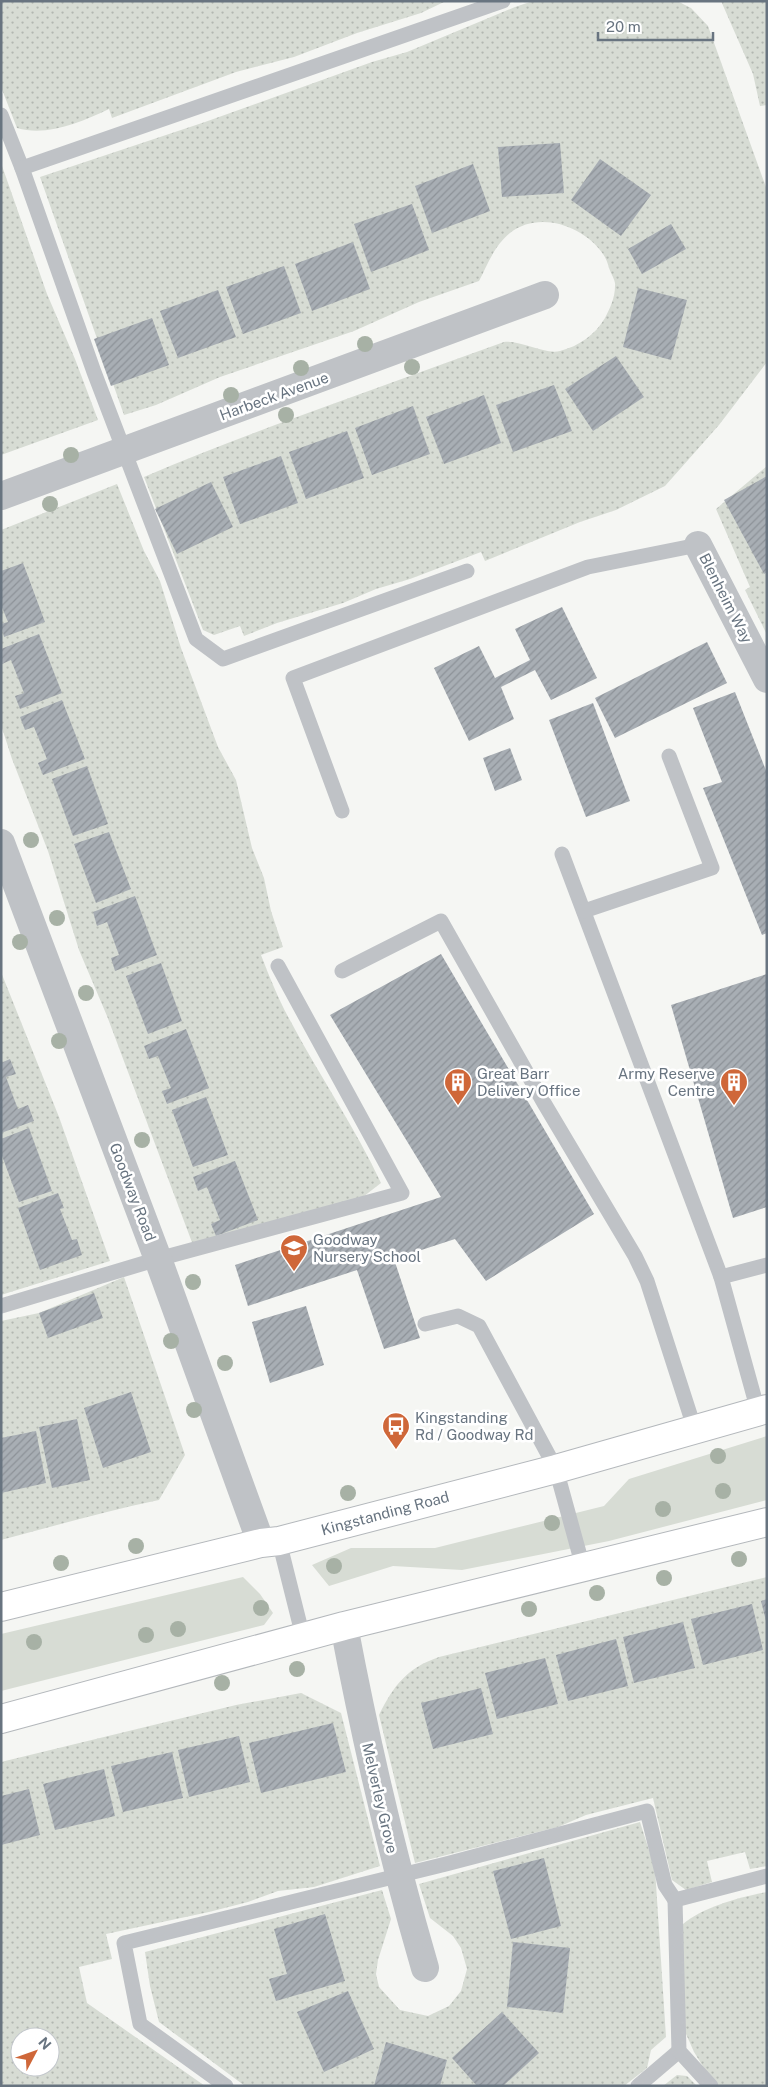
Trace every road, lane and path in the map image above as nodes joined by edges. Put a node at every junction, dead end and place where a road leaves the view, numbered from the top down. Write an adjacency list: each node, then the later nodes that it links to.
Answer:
1 (503, 1): 3 (lane)
2 (1, 115): 3 (lane)
3 (22, 168): 5 (lane)
4 (545, 295): 5 (street, Harbeck Avenue)
5 (125, 451): 6 (street, Harbeck Avenue); 8 (lane)
6 (1, 496)
7 (698, 545): 9 (street, Blenheim Way); 11 (lane)
8 (467, 571)
9 (767, 679)
10 (669, 756): 14 (lane)
11 (342, 812)
12 (1, 843): 17 (street, Goodway Road)
13 (562, 854): 14 (lane)
14 (584, 911): 19 (lane)
15 (278, 966): 17 (lane)
16 (342, 971): 23 (lane)
17 (158, 1259): 20 (lane); 26 (street, Goodway Road)
18 (767, 1265): 19 (lane)
19 (721, 1277): 22 (lane)
20 (1, 1306)
21 (425, 1324): 24 (lane)
22 (762, 1410): 23 (main road, Kingstanding Road)
23 (695, 1430): 24 (main road, Kingstanding Road)
24 (556, 1470): 26 (main road, Kingstanding Road); 27 (lane)
25 (767, 1522): 27 (main road)
26 (270, 1542): 28 (main road, Kingstanding Road); 30 (lane)
27 (583, 1567): 29 (main road)
28 (1, 1607)
29 (344, 1626): 30 (main road); 32 (street, Melverley Grove)
30 (303, 1637): 31 (main road)
31 (1, 1719)
32 (398, 1876): 34 (lane); 35 (street, Melverley Grove); 37 (lane)
33 (767, 1876): 34 (lane)
34 (675, 1900): 36 (lane)
35 (425, 1968)
36 (679, 2051): 38 (lane); 39 (lane)
37 (226, 2086)
38 (638, 2086)
39 (711, 2086)

